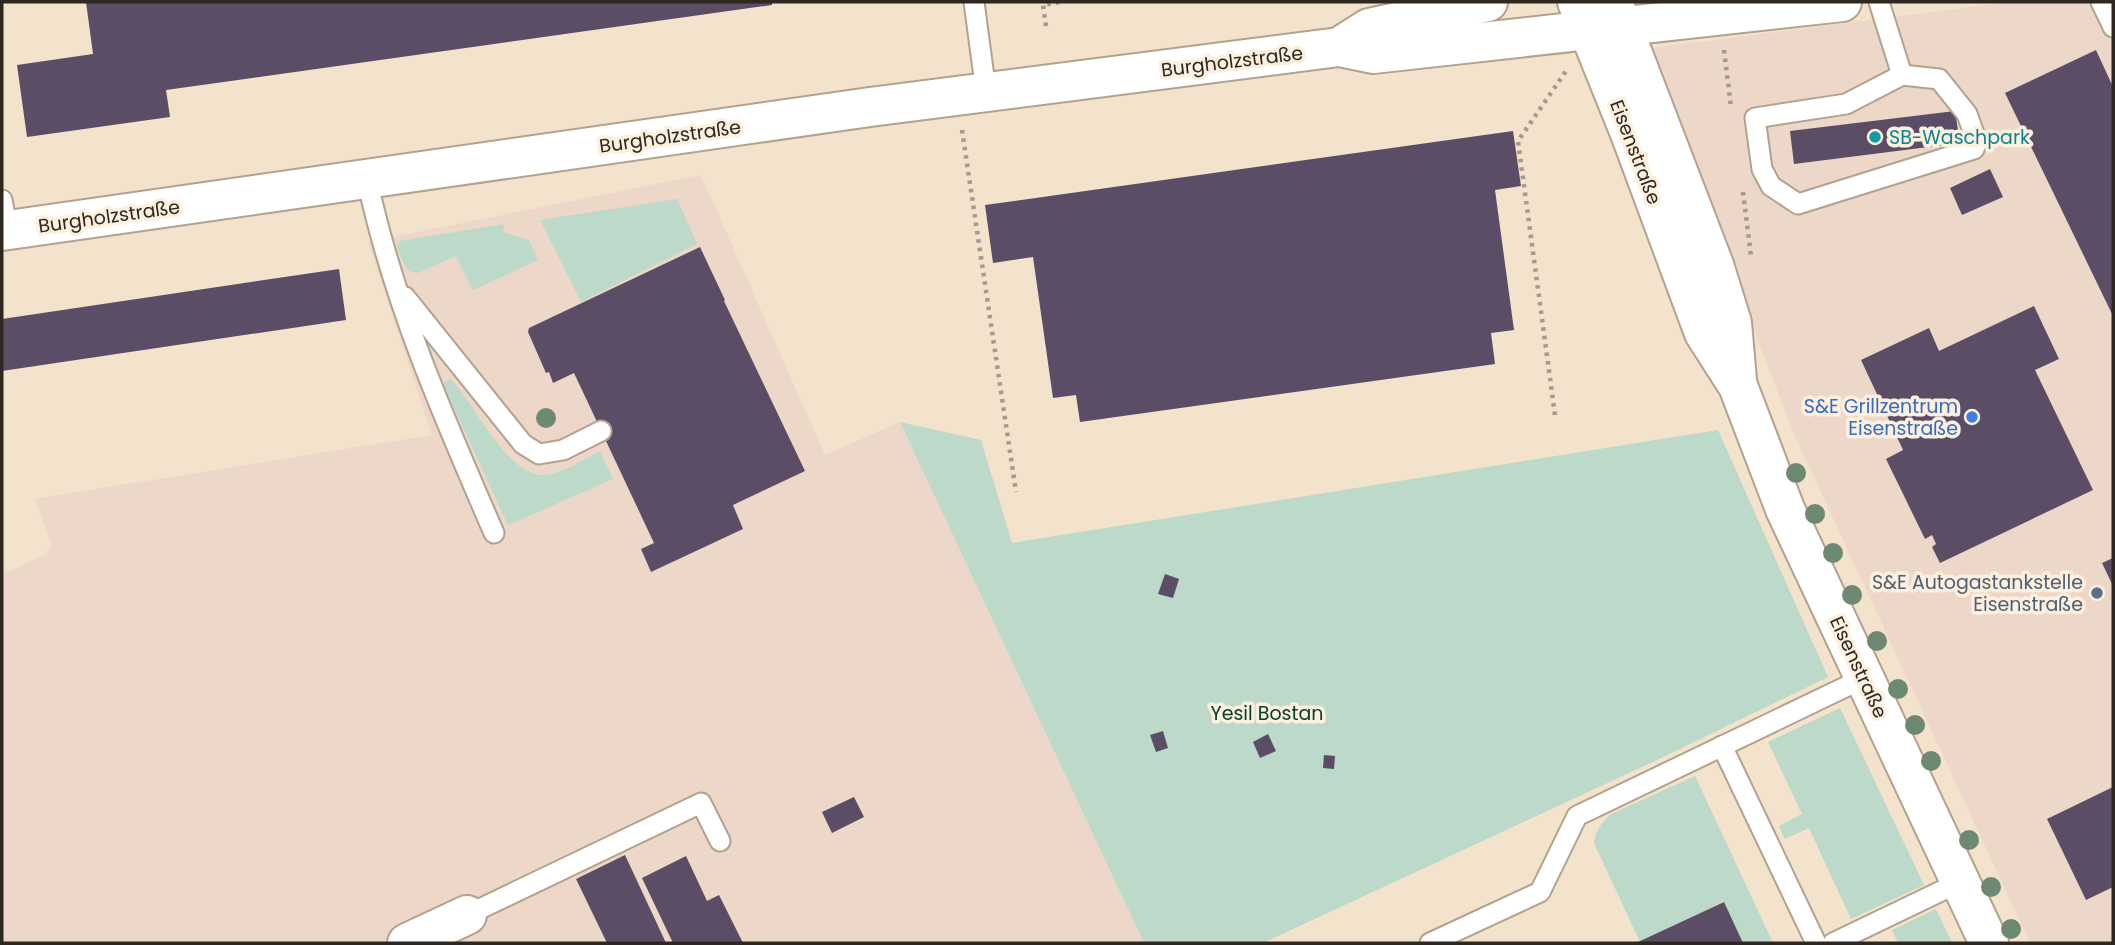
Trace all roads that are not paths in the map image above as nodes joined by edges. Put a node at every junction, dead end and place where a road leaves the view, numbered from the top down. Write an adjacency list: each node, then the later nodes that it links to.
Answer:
1 (975, 2): 10 (lane)
2 (1488, 2): 8 (street, Burgholzstraße)
3 (1842, 2): 6 (street, Burgholzstraße)
4 (1879, 2): 9 (lane)
5 (2101, 2): 7 (lane)
6 (1601, 15): 8 (street, Burgholzstraße); 16 (street, Eisenstraße)
7 (2113, 27)
8 (1339, 47): 10 (street, Burgholzstraße)
9 (1902, 75): 9 (lane)
10 (972, 94): 11 (street, Burgholzstraße)
11 (367, 179): 12 (street, Burgholzstraße); 13 (lane)
12 (4, 221)
13 (396, 286): 14 (lane); 15 (lane)
14 (601, 431)
15 (494, 533)
16 (1864, 678): 17 (lane); 19 (street, Eisenstraße)
17 (1722, 746): 22 (lane); 23 (lane)
18 (720, 841): 20 (lane)
19 (1960, 882): 24 (lane); 25 (street, Eisenstraße)
20 (467, 915): 21 (street)
21 (407, 943)
22 (1430, 943)
23 (1816, 943)
24 (1833, 943)
25 (1989, 943)

